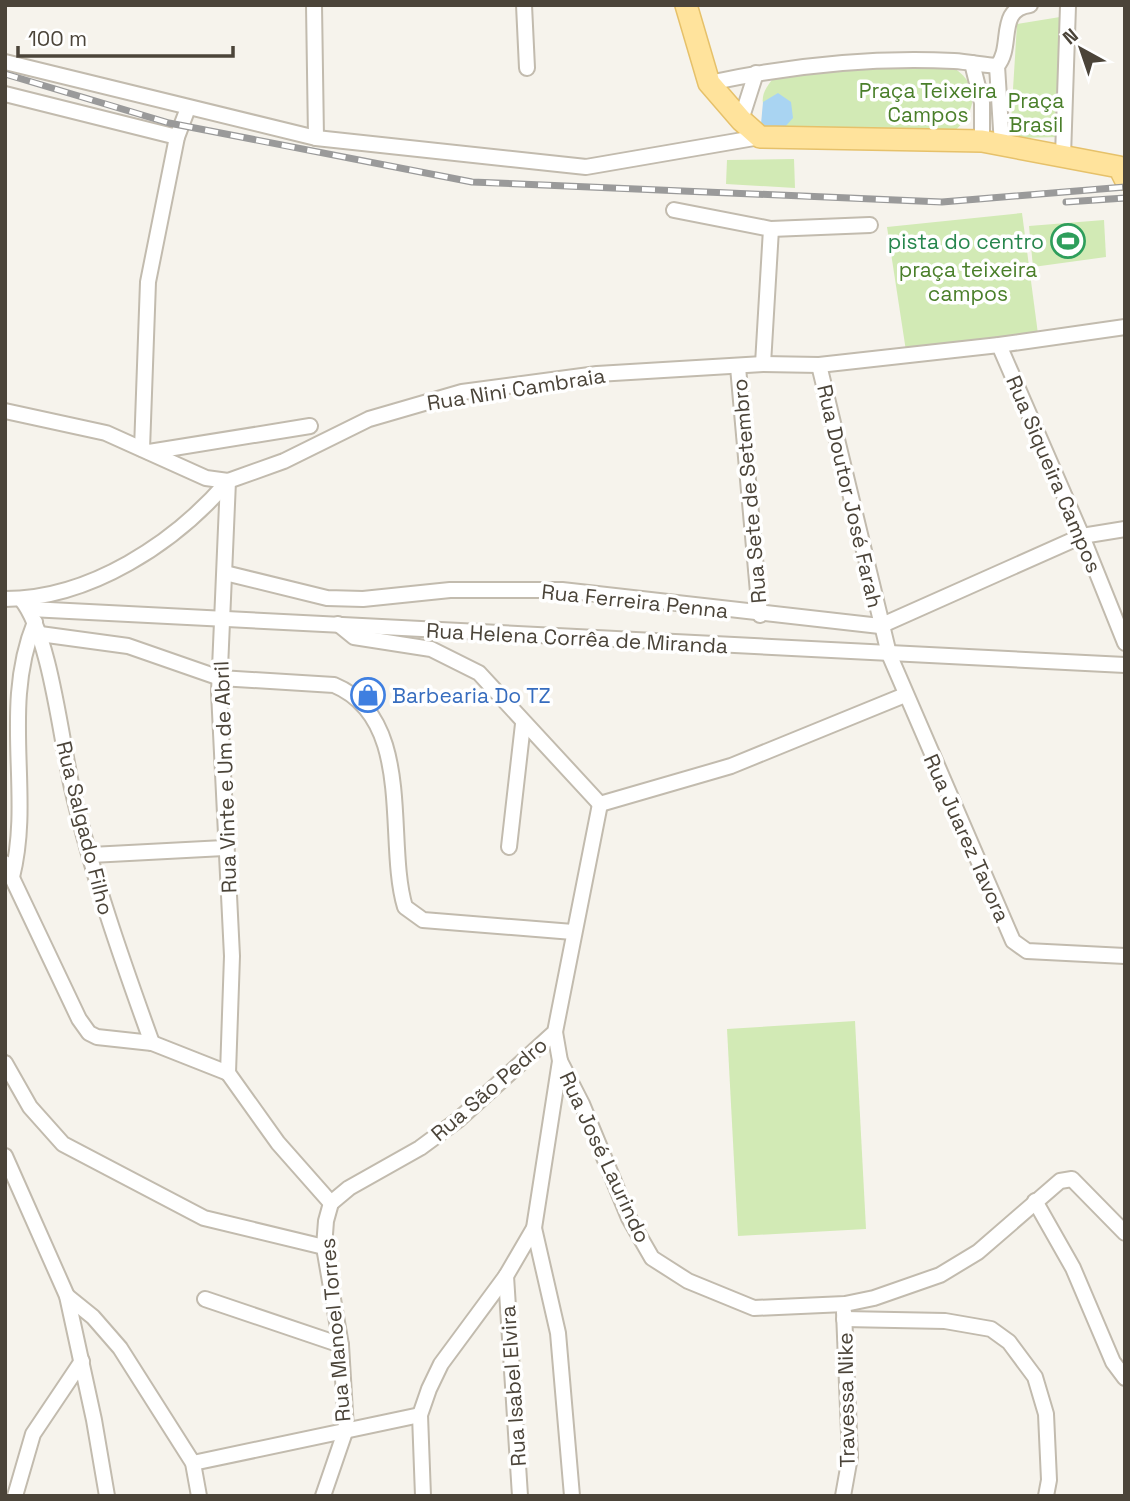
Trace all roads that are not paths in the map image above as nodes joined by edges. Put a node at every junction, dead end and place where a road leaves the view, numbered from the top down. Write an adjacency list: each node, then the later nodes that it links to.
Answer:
1 (314, 5): 18 (street)
2 (524, 5): 10 (street)
3 (687, 5): 12 (main road)
4 (1030, 5): 9 (street)
5 (1061, 5): 6 (street)
6 (1068, 6): 20 (street)
7 (5, 62): 14 (street)
8 (972, 63): 9 (street); 11 (street); 19 (street)
9 (997, 66): 19 (street)
10 (527, 68)
11 (756, 73): 12 (street); 15 (street)
12 (709, 83): 15 (main road)
13 (5, 94): 17 (street)
14 (188, 108): 17 (street); 18 (street)
15 (741, 120): 16 (main road)
16 (760, 136): 18 (street); 19 (main road)
17 (177, 138): 32 (street)
18 (316, 138)
19 (992, 143): 20 (main road)
20 (1063, 156): 21 (main road)
21 (1125, 179)
22 (674, 210): 24 (street)
23 (870, 225): 24 (street)
24 (771, 229): 27 (street)
25 (1125, 327): 26 (street, Rua Nini Cambraia)
26 (999, 345): 28 (street, Rua Nini Cambraia); 35 (street, Rua Siqueira Campos)
27 (763, 364): 28 (street, Rua Nini Cambraia); 29 (street, Rua Nini Cambraia)
28 (819, 365): 42 (street, Rua Doutor José Farah)
29 (738, 367): 33 (street, Rua Nini Cambraia); 38 (street, Rua Sete de Setembro)
30 (5, 411): 32 (street)
31 (310, 426): 32 (street)
32 (145, 450): 33 (street)
33 (228, 481): 36 (street, Rua Vinte e Um de Abril); 39 (street)
34 (1125, 529): 35 (street)
35 (1082, 536): 42 (street); 43 (street, Rua Siqueira Campos)
36 (225, 573): 38 (street, Rua Ferreira Penna); 40 (street, Rua Vinte e Um de Abril)
37 (5, 599): 39 (street, Rua Helena Corrêa de Miranda)
38 (760, 615): 42 (street, Rua Ferreira Penna)
39 (31, 616): 40 (street, Rua Helena Corrêa de Miranda); 46 (street); 52 (street, Rua Salgado Filho); 53 (street)
40 (224, 617): 41 (street, Rua Helena Corrêa de Miranda); 46 (street, Rua Vinte e Um de Abril)
41 (338, 624): 44 (street, Rua Helena Corrêa de Miranda); 48 (street)
42 (880, 626): 44 (street, Rua Juarez Tavora)
43 (1125, 643)
44 (889, 654): 45 (street, Rua Helena Corrêa de Miranda); 47 (street, Rua Juarez Tavora)
45 (1125, 665)
46 (220, 678): 51 (street, Rua Vinte e Um de Abril); 54 (street)
47 (905, 695): 49 (street); 55 (street, Rua Juarez Tavora)
48 (523, 724): 49 (street); 50 (street)
49 (600, 804): 54 (street, Rua São Pedro)
50 (509, 847)
51 (224, 848): 52 (street); 60 (street, Rua Vinte e Um de Abril)
52 (91, 855): 57 (street, Rua Salgado Filho)
53 (9, 870): 57 (street)
54 (573, 932): 56 (street, Rua São Pedro)
55 (1125, 956)
56 (555, 1032): 58 (street); 63 (street, Rua São Pedro)
57 (152, 1043): 60 (street)
58 (560, 1061): 64 (street); 70 (street, Rua José Laurindo)
59 (5, 1063): 66 (street)
60 (228, 1073): 63 (street)
61 (5, 1156): 68 (street)
62 (1035, 1201): 65 (street, Rua José Laurindo); 70 (street, Rua José Laurindo); 74 (street)
63 (331, 1203): 66 (street, Rua Manoel Torres)
64 (534, 1228): 67 (street); 84 (street)
65 (1125, 1233)
66 (324, 1247): 72 (street, Rua Manoel Torres)
67 (506, 1276): 75 (street); 83 (street, Rua Isabel Elvira)
68 (67, 1296): 73 (street); 77 (street)
69 (205, 1299): 72 (street)
70 (845, 1304): 71 (street, Travessa Nike)
71 (844, 1319): 85 (street, Travessa Nike); 86 (street)
72 (341, 1345): 76 (street, Rua Manoel Torres)
73 (82, 1361): 78 (street); 79 (street)
74 (1125, 1378)
75 (420, 1415): 76 (street); 82 (street)
76 (346, 1429): 77 (street); 81 (street, Rua Manoel Torres)
77 (194, 1463): 80 (street)
78 (15, 1496)
79 (107, 1496)
80 (200, 1496)
81 (323, 1496)
82 (423, 1496)
83 (520, 1496)
84 (572, 1496)
85 (843, 1496)
86 (1046, 1496)

